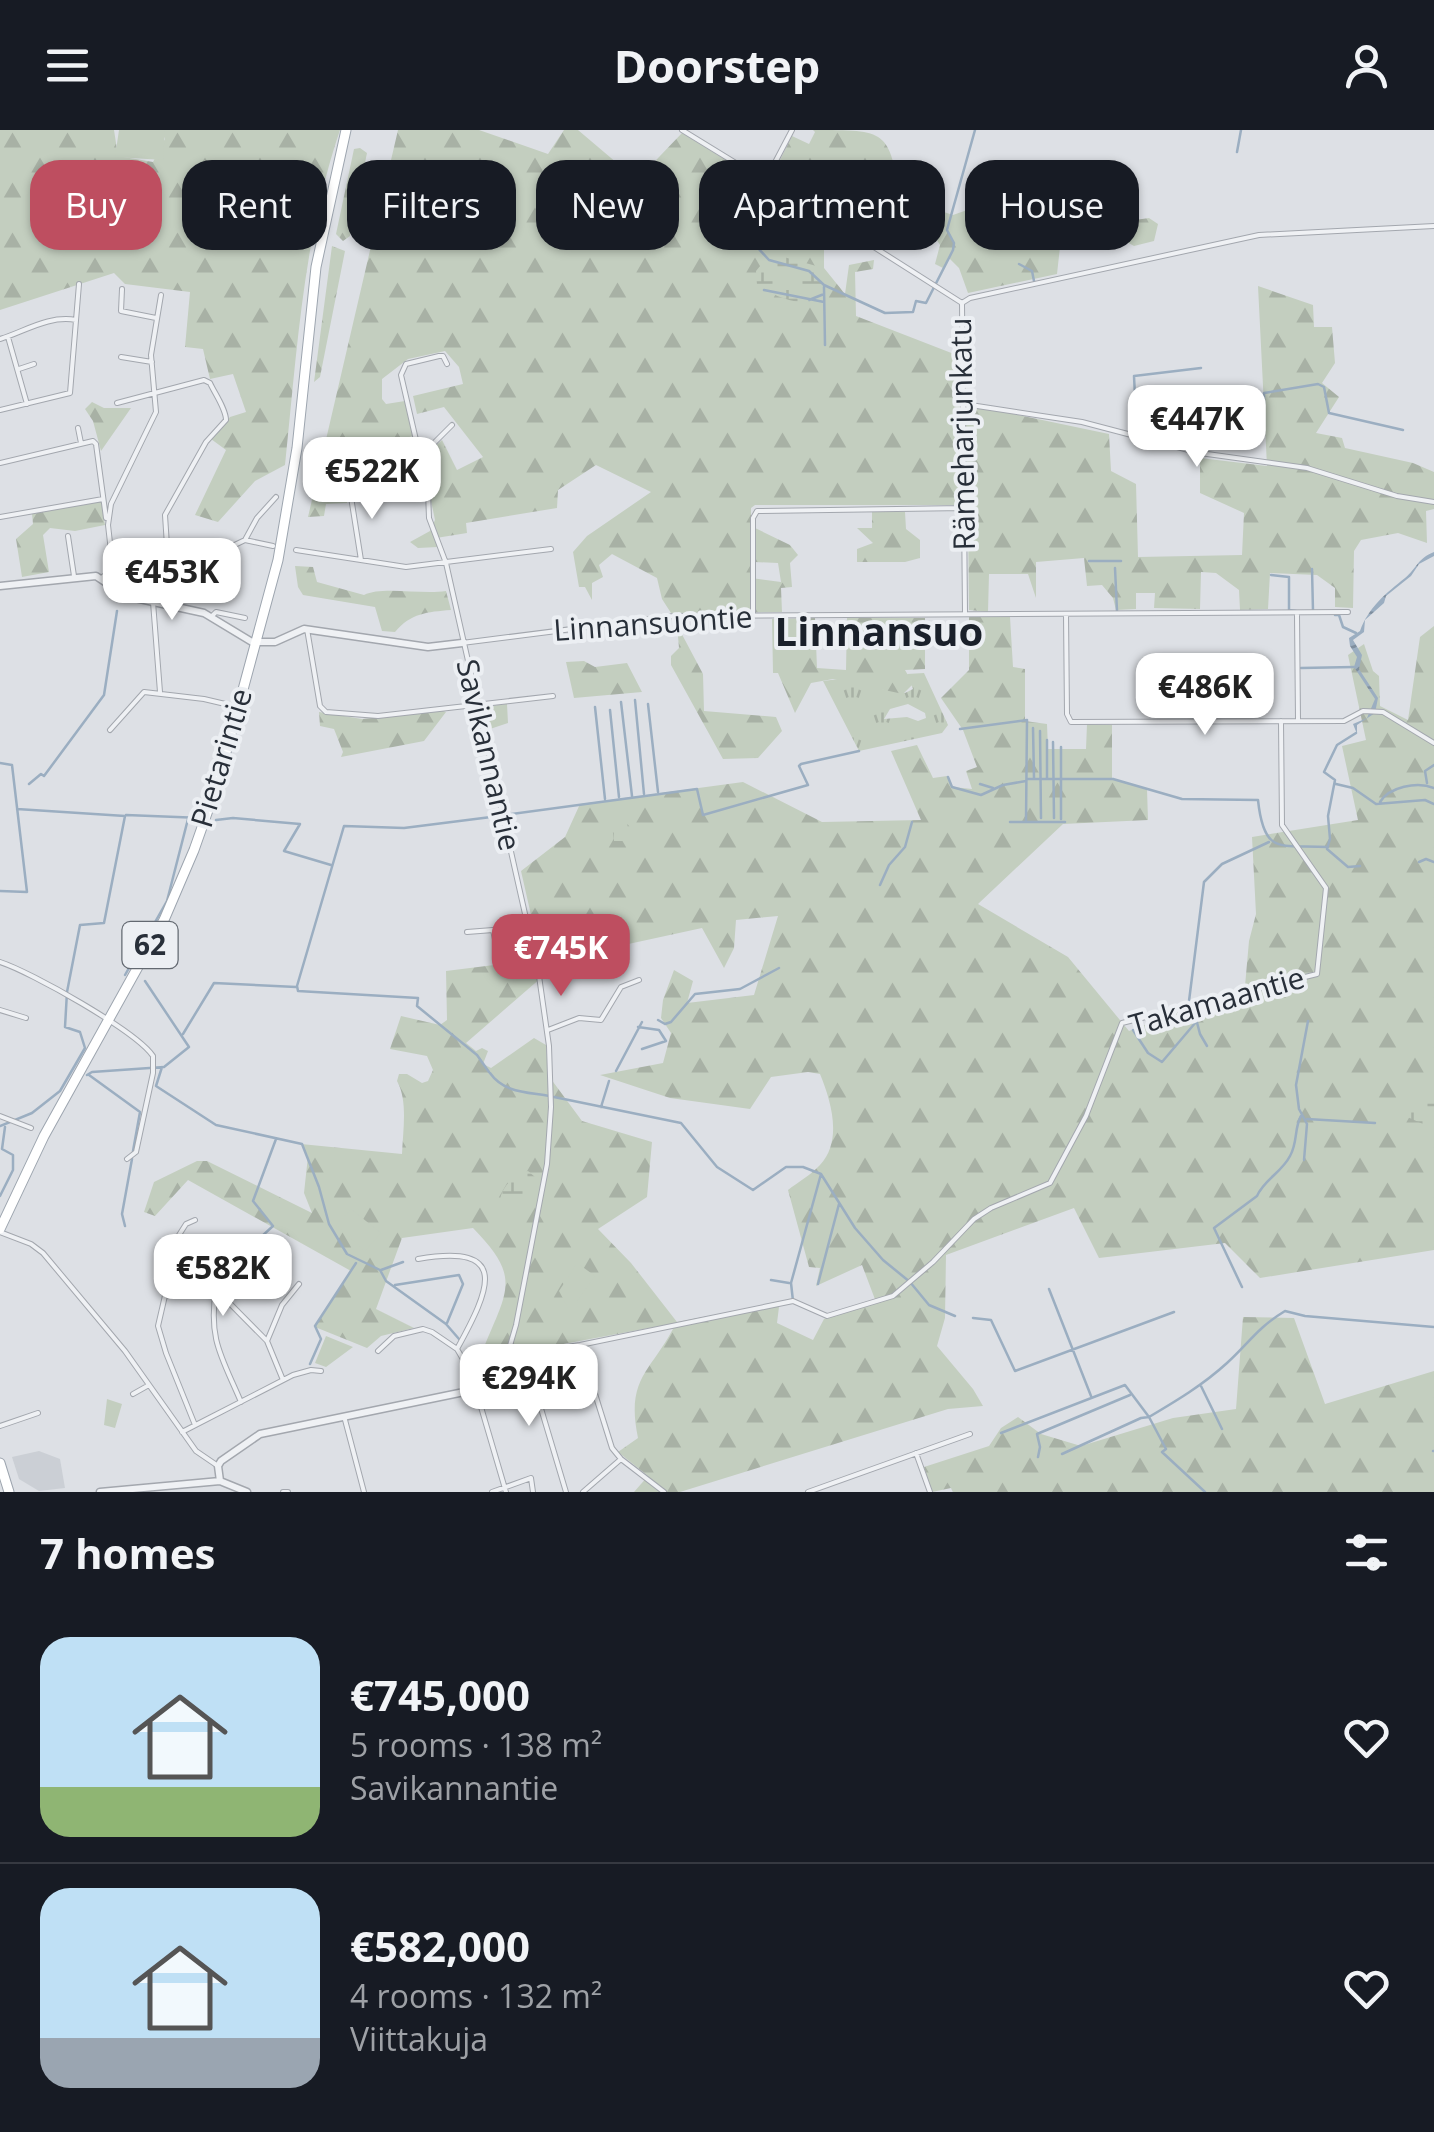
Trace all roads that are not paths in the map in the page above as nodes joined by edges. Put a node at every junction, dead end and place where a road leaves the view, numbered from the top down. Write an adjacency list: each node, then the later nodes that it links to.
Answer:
1 (346, 130): 58 (main road, Pietarintie / 62)
2 (682, 130): 4 (street, Rämeharjunkatu)
3 (792, 130): 5 (street)
4 (731, 160)
5 (776, 160)
6 (1434, 226): 11 (street)
7 (879, 250): 11 (street, Rämeharjunkatu)
8 (79, 284): 13 (street)
9 (122, 289): 12 (street)
10 (161, 295): 12 (street)
11 (962, 303): 24 (street, Rämeharjunkatu)
12 (156, 318): 17 (street)
13 (76, 320): 14 (street); 23 (street)
14 (8, 337): 15 (street); 20 (street)
15 (0, 339)
16 (121, 357): 17 (street)
17 (152, 362): 21 (street)
18 (34, 364): 20 (street)
19 (447, 364): 29 (street, Savikannantie)
20 (18, 369): 23 (street)
21 (155, 394): 22 (street); 36 (street); 43 (street)
22 (117, 403)
23 (27, 404): 25 (street)
24 (964, 404): 33 (street); 34 (street, Rämeharjunkatu)
25 (0, 410)
26 (452, 425): 29 (street)
27 (78, 428): 28 (street)
28 (81, 442): 30 (street); 32 (street)
29 (420, 457): 42 (street); 44 (street, Savikannantie)
30 (0, 463)
31 (276, 497): 38 (street)
32 (103, 499): 35 (street); 36 (street)
33 (1434, 502)
34 (964, 508): 52 (street, Rämeharjunkatu); 54 (street)
35 (0, 517)
36 (108, 526): 45 (street)
37 (68, 536): 47 (street)
38 (245, 540): 39 (street); 43 (street)
39 (273, 546)
40 (552, 549): 44 (street)
41 (296, 550): 42 (street)
42 (361, 560): 44 (street)
43 (168, 561): 45 (street)
44 (446, 563): 59 (street, Savikannantie)
45 (113, 569): 46 (street)
46 (100, 579): 47 (street); 49 (street)
47 (75, 580): 48 (street)
48 (0, 584)
49 (153, 602): 55 (street); 60 (street)
50 (1348, 612): 51 (street, Linnansuontie)
51 (1297, 613): 53 (street, Linnansuontie); 64 (street)
52 (965, 614): 53 (street, Linnansuontie); 54 (street, Linnansuontie)
53 (1066, 614): 65 (street)
54 (753, 616): 59 (street, Linnansuontie)
55 (211, 617): 56 (street); 58 (street)
56 (245, 618)
57 (308, 629): 58 (street, Linnansuontie); 59 (street, Linnansuontie); 62 (street)
58 (257, 643): 63 (main road, Pietarintie / 62)
59 (462, 643): 62 (street, Savikannantie)
60 (160, 693): 63 (street); 66 (street)
61 (554, 696): 62 (street)
62 (476, 704): 69 (street, Savikannantie)
63 (238, 708): 74 (main road, Pietarintie / 62)
64 (1298, 720): 65 (street); 67 (street)
65 (1281, 721): 86 (street, Takamaantie)
66 (110, 730)
67 (1434, 744)
68 (467, 932): 69 (street)
69 (535, 958): 75 (street, Savikannantie)
70 (0, 962): 74 (street)
71 (638, 980): 75 (street)
72 (0, 1010): 73 (street)
73 (26, 1018)
74 (108, 1022): 78 (street); 80 (main road, Pietarintie / 62)
75 (548, 1030): 89 (street, Savikannantie)
76 (0, 1116): 77 (street)
77 (31, 1128)
78 (127, 1158)
79 (195, 1220): 81 (street)
80 (0, 1230): 93 (street)
81 (176, 1249): 84 (street); 99 (street)
82 (418, 1260): 87 (street)
83 (299, 1284): 85 (street)
84 (216, 1289): 85 (street); 96 (street)
85 (268, 1341): 92 (street)
86 (580, 1346): 90 (street, Takamaantie); 104 (street)
87 (457, 1349): 88 (street); 94 (street)
88 (378, 1351)
89 (507, 1356): 90 (street, Takamaantie); 94 (street, Savikannantie)
90 (525, 1356): 116 (street)
91 (322, 1371): 92 (street)
92 (283, 1380): 96 (street)
93 (149, 1385): 95 (street); 101 (street)
94 (476, 1388): 98 (street); 109 (street)
95 (133, 1394)
96 (241, 1402): 99 (street)
97 (38, 1413): 100 (street)
98 (344, 1416): 106 (street); 113 (street)
99 (195, 1425): 101 (street)
100 (0, 1426)
101 (182, 1432): 106 (street)
102 (970, 1434): 103 (street)
103 (916, 1453): 119 (street); 120 (street)
104 (620, 1459): 117 (street); 118 (street)
105 (0, 1463): 110 (main road)
106 (218, 1466): 107 (street)
107 (220, 1481): 108 (street); 112 (street)
108 (162, 1489): 111 (street)
109 (506, 1490): 114 (street); 115 (street)
110 (9, 1492)
111 (100, 1492)
112 (248, 1492)
113 (364, 1492)
114 (492, 1492)
115 (533, 1492)
116 (566, 1492)
117 (582, 1492)
118 (664, 1492)
119 (808, 1492)
120 (930, 1492)

